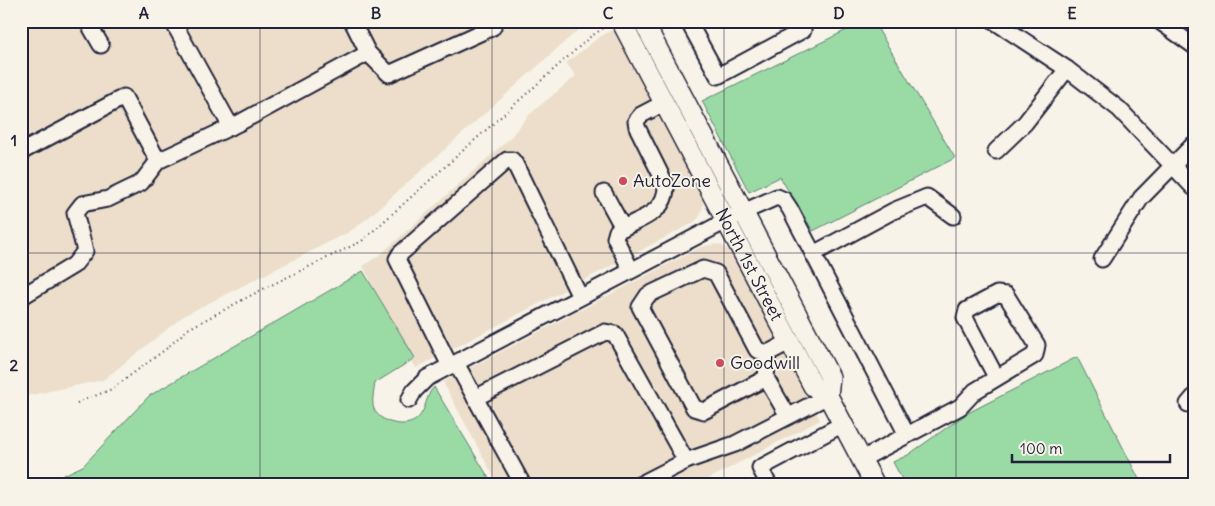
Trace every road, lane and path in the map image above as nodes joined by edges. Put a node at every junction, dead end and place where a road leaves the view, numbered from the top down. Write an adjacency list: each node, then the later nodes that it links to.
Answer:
1 (86, 21): 11 (street)
2 (352, 21): 13 (street)
3 (490, 21): 13 (street)
4 (642, 21): 24 (main road, North 1st Street)
5 (688, 21): 6 (street)
6 (803, 21)
7 (994, 21): 14 (street)
8 (1159, 21): 12 (street)
9 (173, 22): 16 (street)
10 (616, 22): 15 (main road, North 1st Street); 41 (path)
11 (101, 46)
12 (1194, 46)
13 (368, 53): 16 (street)
14 (1067, 68): 18 (street); 21 (street)
15 (664, 103): 26 (main road, North 1st Street); 27 (street)
16 (231, 127): 20 (street)
17 (1194, 144): 21 (street)
18 (996, 151)
19 (21, 152): 20 (street)
20 (158, 161): 31 (street)
21 (1172, 164): 22 (street); 29 (street)
22 (1194, 188)
23 (604, 193): 27 (street)
24 (742, 212): 26 (street); 28 (street); 38 (main road, North 1st Street)
25 (953, 216): 28 (street)
26 (726, 220): 30 (street); 33 (main road, North 1st Street)
27 (623, 228): 30 (street)
28 (813, 254): 44 (street)
29 (1102, 259)
30 (631, 270): 32 (street)
31 (21, 297)
32 (580, 297): 35 (street); 35 (street)
33 (790, 342): 34 (street); 38 (main road, North 1st Street)
34 (768, 353): 37 (street); 37 (street)
35 (453, 364): 39 (street); 40 (street)
36 (996, 377): 36 (street); 44 (street)
37 (766, 378): 42 (street)
38 (828, 396): 42 (street); 43 (main road, North 1st Street)
39 (475, 398): 46 (street); 47 (street)
40 (409, 400)
41 (76, 403)
42 (788, 416): 46 (street)
43 (843, 424): 45 (main road, North 1st Street); 49 (street)
44 (908, 435): 45 (street)
45 (862, 459): 50 (main road, North 1st Street)
46 (686, 461): 48 (street)
47 (523, 485)
48 (640, 485)
49 (768, 485)
50 (875, 485)

